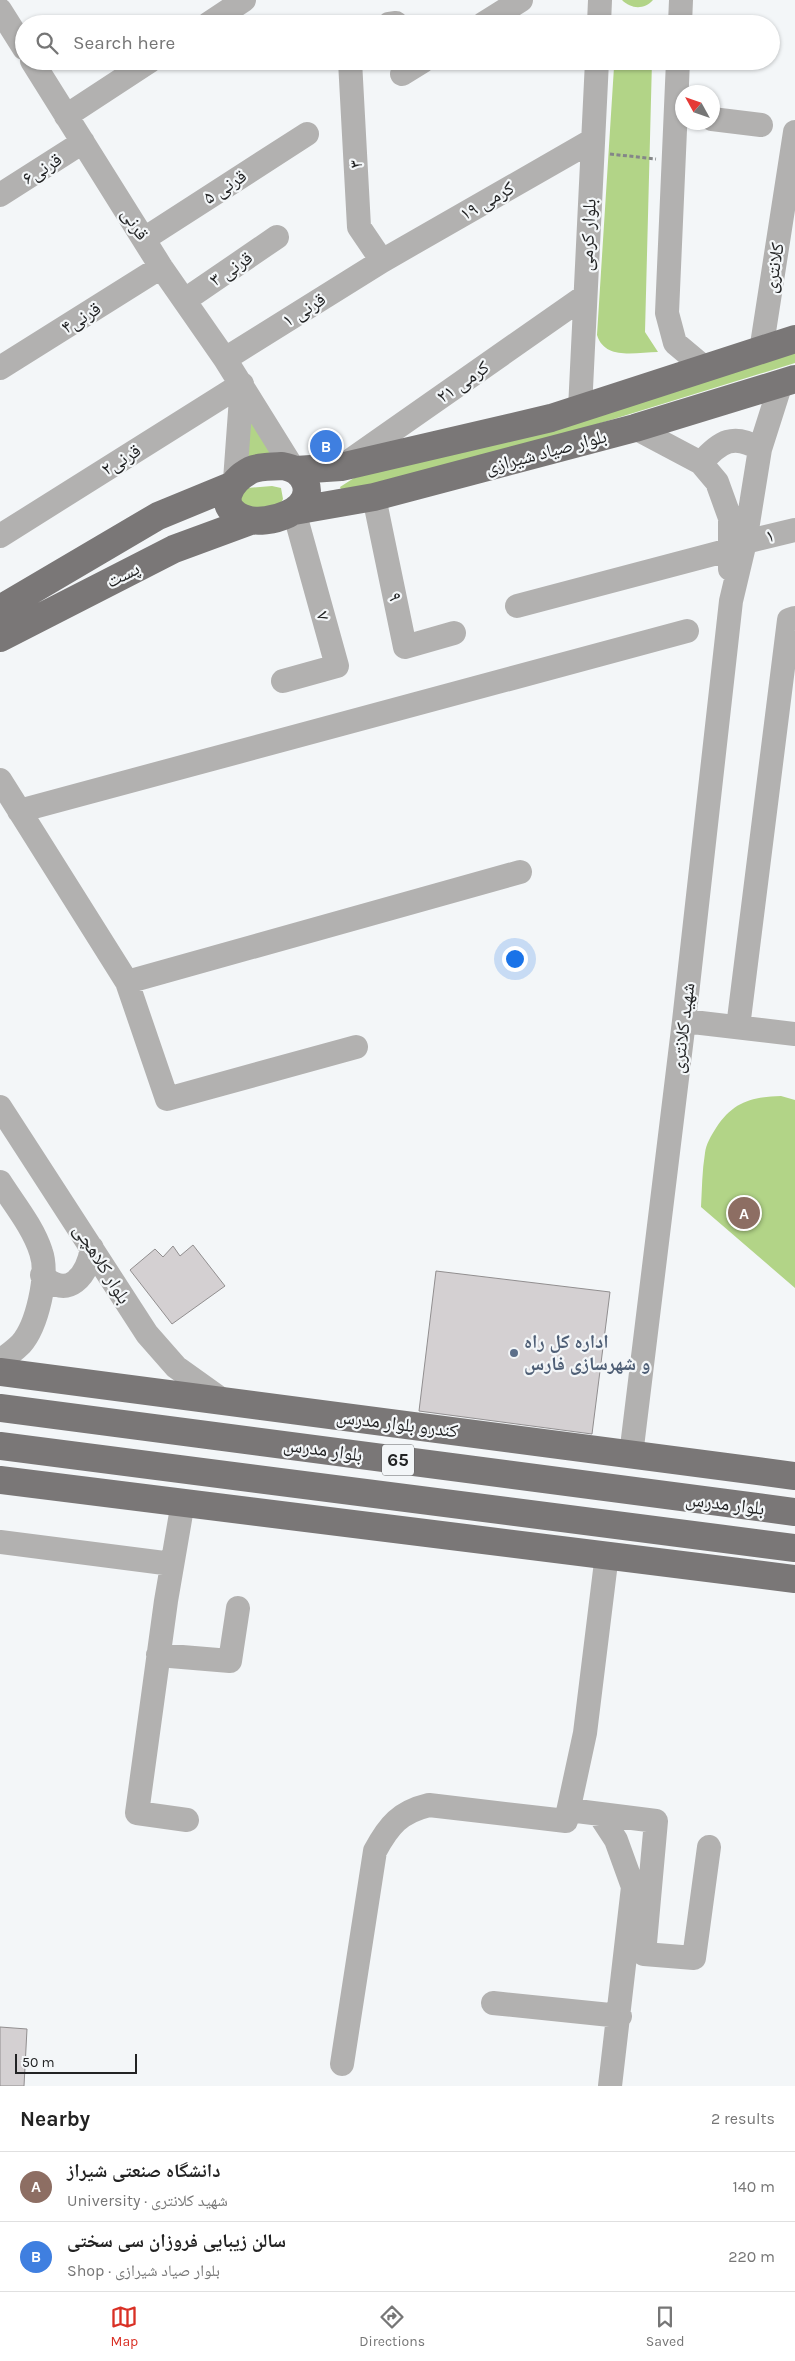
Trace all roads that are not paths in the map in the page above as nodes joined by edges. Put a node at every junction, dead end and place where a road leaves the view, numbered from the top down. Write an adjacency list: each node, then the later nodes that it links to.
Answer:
1 (244, 0): 5 (street)
2 (521, 0): 6 (street)
3 (600, 0): 7 (street)
4 (681, 0): 8 (street)
5 (222, 15)
6 (497, 15)
7 (599, 15)
8 (680, 15)
9 (2, 16): 10 (street)
10 (15, 35)
11 (38, 70): 19 (street, قرنی)
12 (136, 70): 19 (street)
13 (351, 70): 32 (street, ۳)
14 (408, 70): 17 (street)
15 (597, 70): 26 (street, بلوار کرمی)
16 (678, 70): 18 (street)
17 (402, 74)
18 (678, 85)
19 (66, 116): 25 (street, قرنی)
20 (724, 120): 21 (street)
21 (761, 125)
22 (677, 130): 40 (street)
23 (795, 132): 27 (street, کلانتری)
24 (307, 134): 31 (street, قرنی ۵)
25 (83, 142): 28 (street, قرنی۶); 31 (street, قرنی)
26 (593, 146): 32 (street, کرمی ۱۹); 34 (street, بلوار کرمی)
27 (791, 156): 29 (street, کلانتری); 37 (street, کلانتری)
28 (0, 195)
29 (795, 209)
30 (277, 237): 35 (street, قرنی ۳)
31 (144, 239): 33 (street, قرنی)
32 (382, 261): 38 (street, قرنی ۱)
33 (161, 267): 35 (street, قرنی); 39 (street, قرنی۴)
34 (585, 296): 43 (street, بلوار کرمی); 47 (street, کرمی ۲۱)
35 (184, 300): 38 (street, قرنی)
36 (795, 339): 37 (main road, بلوار صیاد شیرازی)
37 (761, 351): 40 (main road, بلوار صیاد شیرازی)
38 (226, 359): 42 (street, قرنی)
39 (0, 368)
40 (706, 369): 43 (main road, بلوار صیاد شیرازی)
41 (788, 381): 44 (main road, بلوار صیاد شیرازی); 45 (street)
42 (242, 384): 48 (street, قرنی); 49 (street); 55 (street, قرنی۲)
43 (580, 409): 47 (main road, بلوار صیاد شیرازی)
44 (635, 428): 46 (street); 50 (main road, بلوار صیاد شیرازی)
45 (760, 449): 46 (street); 56 (street)
46 (701, 462): 56 (street)
47 (341, 467): 48 (main road, بلوار صیاد شیرازی); 50 (main road)
48 (295, 469): 49 (main road); 51 (main road)
49 (234, 483): 52 (main road, پست); 53 (main road)
50 (361, 499): 51 (main road, بلوار صیاد شیرازی); 62 (street, ۹)
51 (294, 512): 53 (main road); 64 (street, ۷)
52 (158, 516): 57 (main road); 59 (main road, پست)
53 (250, 521): 57 (main road, پست)
54 (795, 530): 56 (street, ۱)
55 (0, 536)
56 (737, 546): 58 (street, ۱); 69 (street, شهید کلانتری)
57 (174, 549): 63 (main road, پست)
58 (517, 606)
59 (0, 609)
60 (795, 618): 70 (street)
61 (687, 631): 66 (street)
62 (454, 633)
63 (0, 638)
64 (283, 681)
65 (0, 780): 66 (street)
66 (19, 811): 68 (street)
67 (520, 872): 68 (street)
68 (127, 982): 72 (street)
69 (684, 1021): 70 (street); 85 (street, شهید کلانتری)
70 (738, 1027): 71 (street)
71 (795, 1034)
72 (356, 1047)
73 (0, 1107): 75 (street, بلوار کلاهچی)
74 (0, 1182): 76 (street)
75 (92, 1248): 76 (street); 80 (street, بلوار کلاهچی)
76 (42, 1275): 77 (street)
77 (0, 1361)
78 (0, 1372): 79 (main road, کندرو بلوار مدرس)
79 (192, 1398): 80 (main road, کندرو بلوار مدرس); 83 (main road)
80 (225, 1402): 82 (main road, کندرو بلوار مدرس)
81 (0, 1408): 83 (main road, بلوار مدرس / 65)
82 (270, 1408): 83 (main road); 85 (main road, کندرو بلوار مدرس)
83 (232, 1437): 91 (main road, بلوار مدرس / 65)
84 (0, 1446): 86 (main road, بلوار مدرس / 65)
85 (631, 1455): 88 (main road, کندرو بلوار مدرس)
86 (163, 1467): 87 (main road, بلوار مدرس / 65); 90 (main road)
87 (238, 1476): 90 (main road); 92 (main road, بلوار مدرس / 65)
88 (795, 1476)
89 (0, 1480): 90 (main road)
90 (192, 1503): 95 (main road); 97 (street)
91 (795, 1512)
92 (629, 1526): 94 (main road, بلوار مدرس / 65); 95 (main road); 96 (main road)
93 (0, 1542): 97 (street)
94 (795, 1548)
95 (596, 1553): 96 (main road); 101 (street)
96 (664, 1562): 98 (main road)
97 (172, 1564): 100 (street)
98 (795, 1578)
99 (238, 1608): 100 (street)
100 (158, 1655): 103 (street)
101 (568, 1810): 102 (street); 107 (street)
102 (599, 1814): 104 (street); 106 (street)
103 (186, 1820)
104 (709, 1847)
105 (493, 2003): 106 (street)
106 (620, 2016): 108 (street)
107 (342, 2064)
108 (610, 2086)

